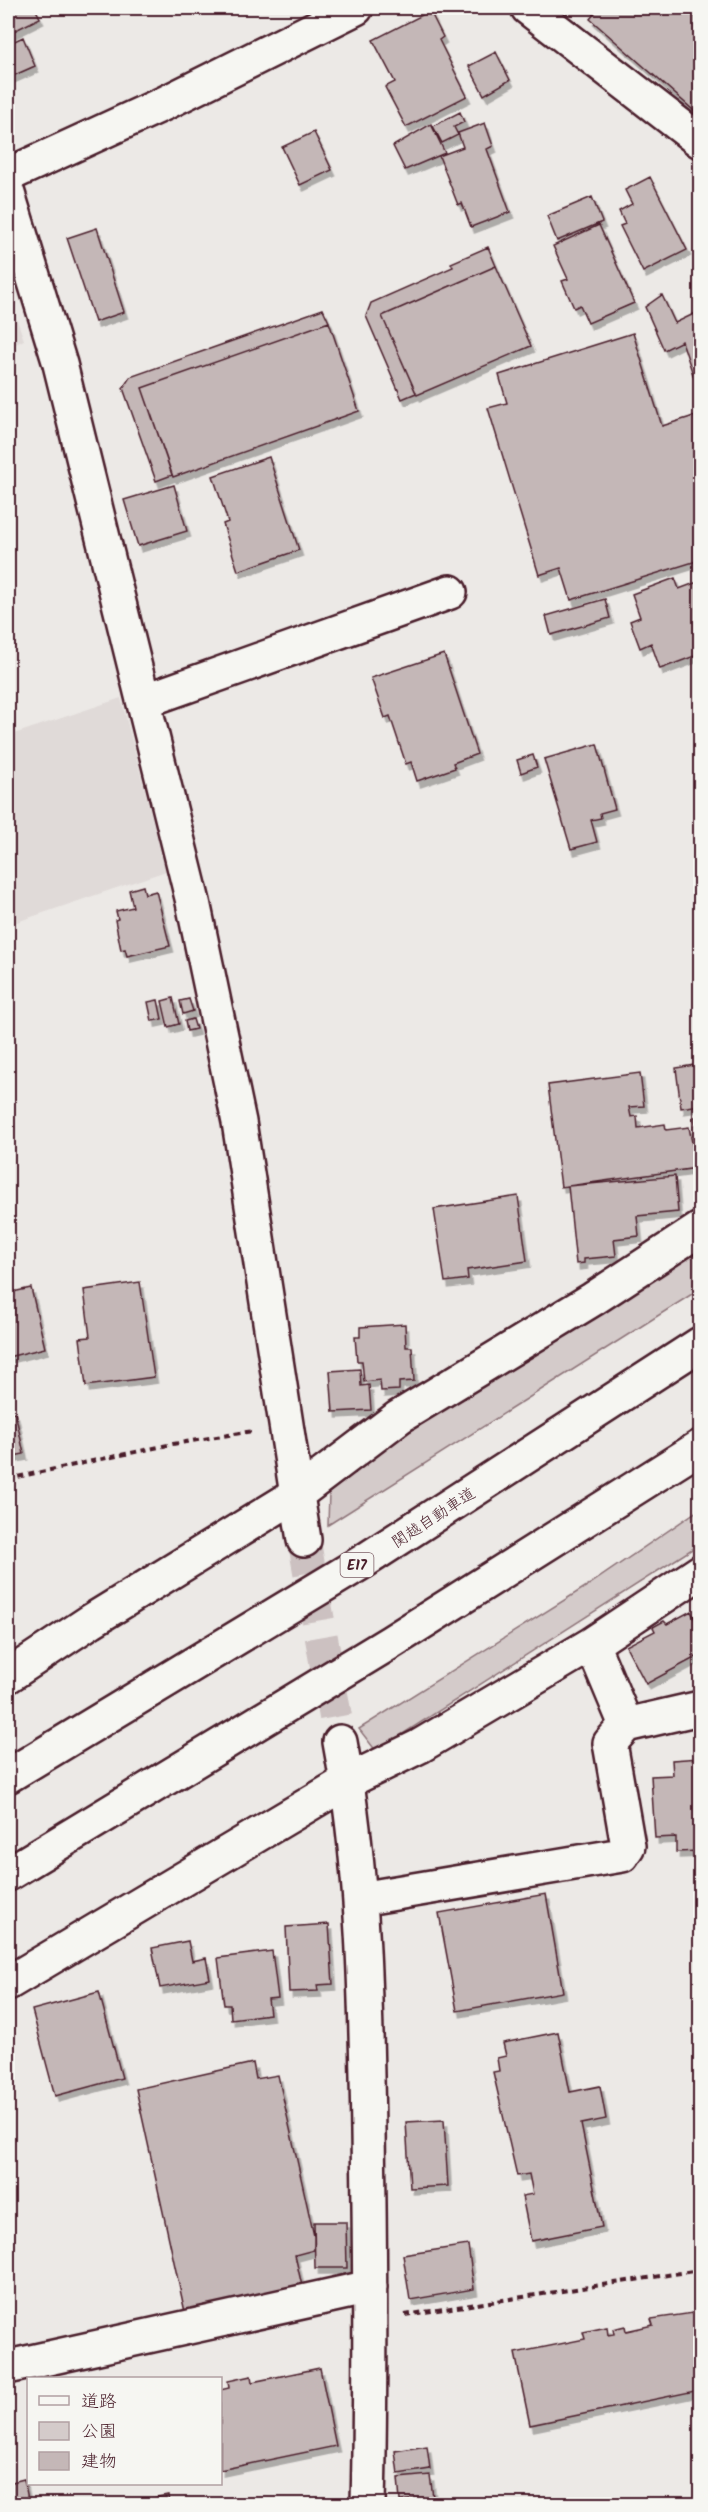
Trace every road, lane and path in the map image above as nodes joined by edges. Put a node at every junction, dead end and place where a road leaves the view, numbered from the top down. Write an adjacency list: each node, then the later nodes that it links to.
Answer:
1 (356, 8): 4 (main road)
2 (528, 8): 3 (main road)
3 (700, 141)
4 (8, 175)
5 (8, 194): 7 (main road)
6 (450, 592): 7 (main road)
7 (144, 701): 10 (main road)
8 (700, 1229): 13 (main road)
9 (700, 1344): 21 (main road, 関越自動車道 / E17)
10 (286, 1426): 12 (path); 13 (main road)
11 (700, 1447): 23 (main road)
12 (8, 1479)
13 (296, 1495): 14 (main road); 17 (main road)
14 (304, 1540)
15 (700, 1572): 16 (main road)
16 (592, 1644): 19 (main road); 22 (main road)
17 (8, 1676)
18 (700, 1708): 19 (main road)
19 (626, 1725): 24 (main road)
20 (340, 1742): 22 (main road)
21 (8, 1776)
22 (348, 1781): 24 (main road); 25 (main road)
23 (8, 1874)
24 (360, 1899): 27 (main road)
25 (8, 1983)
26 (700, 2270): 28 (path)
27 (370, 2287): 28 (main road); 29 (main road)
28 (371, 2320): 30 (main road)
29 (8, 2367)
30 (368, 2505)

